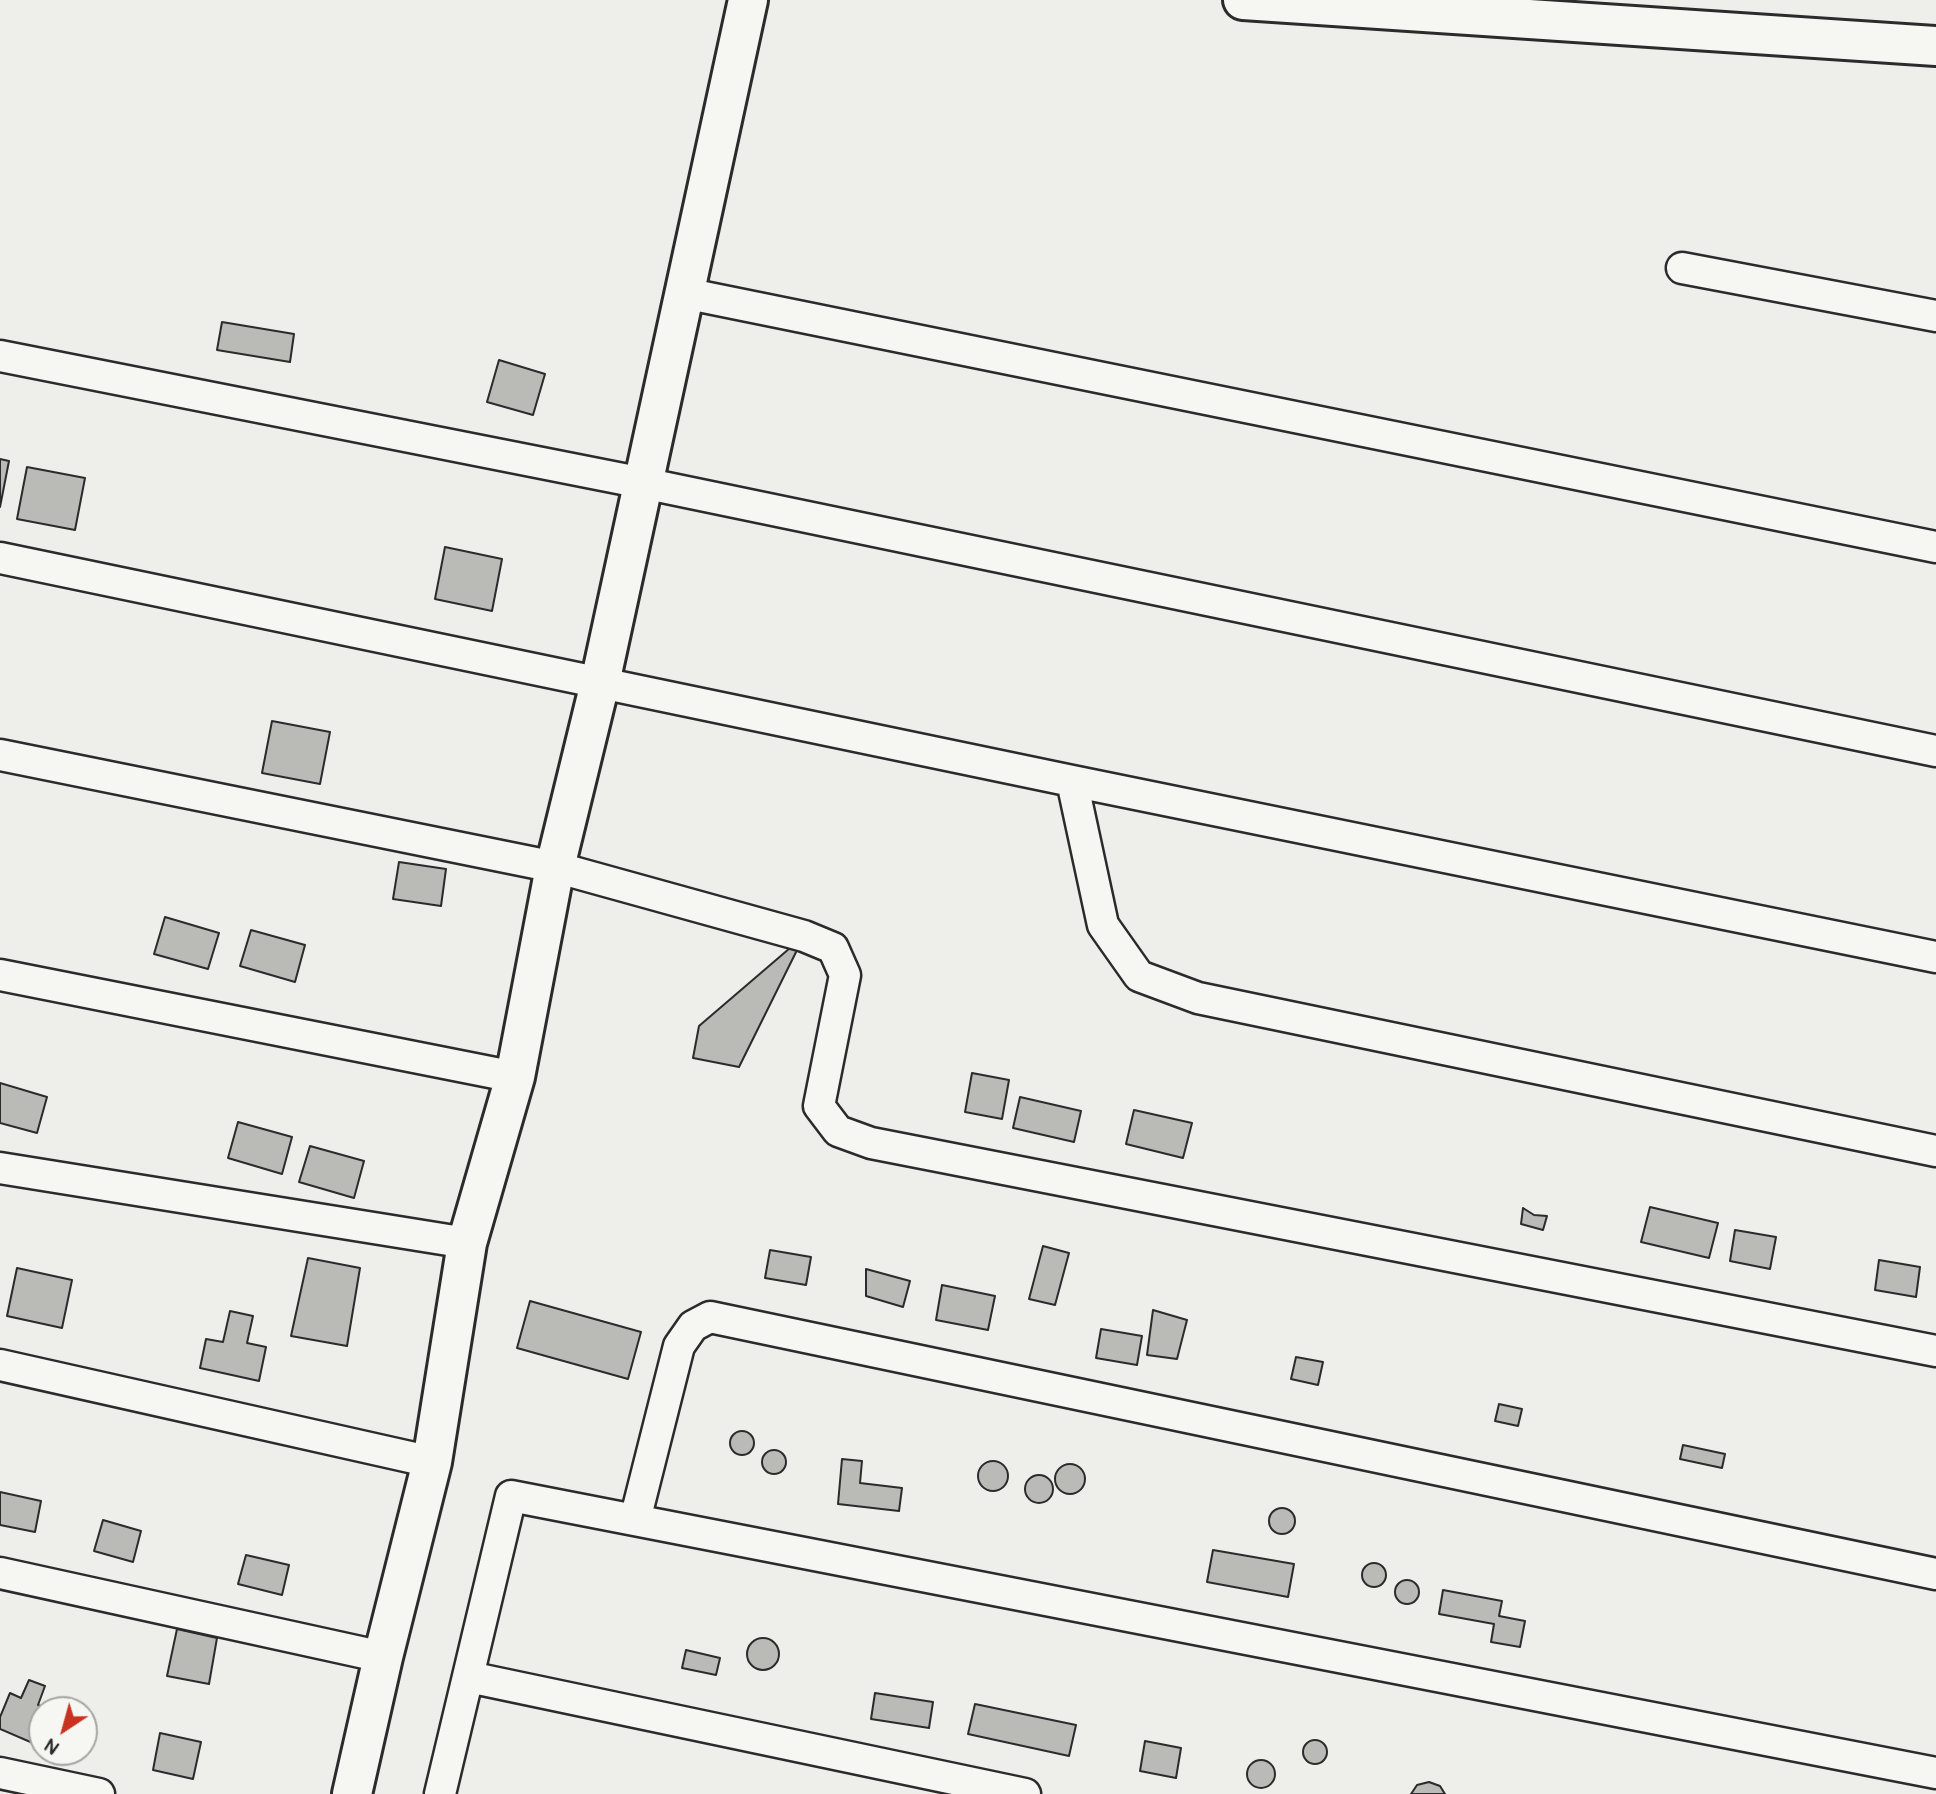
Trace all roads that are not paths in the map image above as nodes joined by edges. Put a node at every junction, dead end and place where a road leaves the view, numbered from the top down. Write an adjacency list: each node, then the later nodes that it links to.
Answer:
1 (748, 0): 5 (street)
2 (1242, 0): 3 (street)
3 (1936, 46)
4 (1682, 268): 6 (street)
5 (684, 293): 8 (street); 9 (street)
6 (1936, 316)
7 (0, 356): 8 (street)
8 (643, 483): 11 (street); 12 (street)
9 (1936, 547)
10 (0, 558): 11 (street)
11 (600, 683): 14 (street); 15 (street)
12 (1936, 751)
13 (0, 755): 15 (street)
14 (1072, 781): 16 (street); 19 (street)
15 (555, 867): 18 (street); 22 (street)
16 (1936, 957)
17 (0, 975): 18 (street)
18 (515, 1077): 21 (street)
19 (1936, 1151)
20 (0, 1168): 21 (street)
21 (467, 1243): 24 (street)
22 (1936, 1351)
23 (0, 1365): 24 (street)
24 (432, 1462): 28 (street)
25 (635, 1520): 27 (street); 29 (street); 31 (street)
26 (0, 1573): 28 (street)
27 (1936, 1574)
28 (383, 1657): 33 (street)
29 (469, 1677): 34 (street); 35 (street)
30 (0, 1773): 32 (street)
31 (1936, 1773)
32 (99, 1794)
33 (352, 1794)
34 (440, 1794)
35 (1024, 1794)

